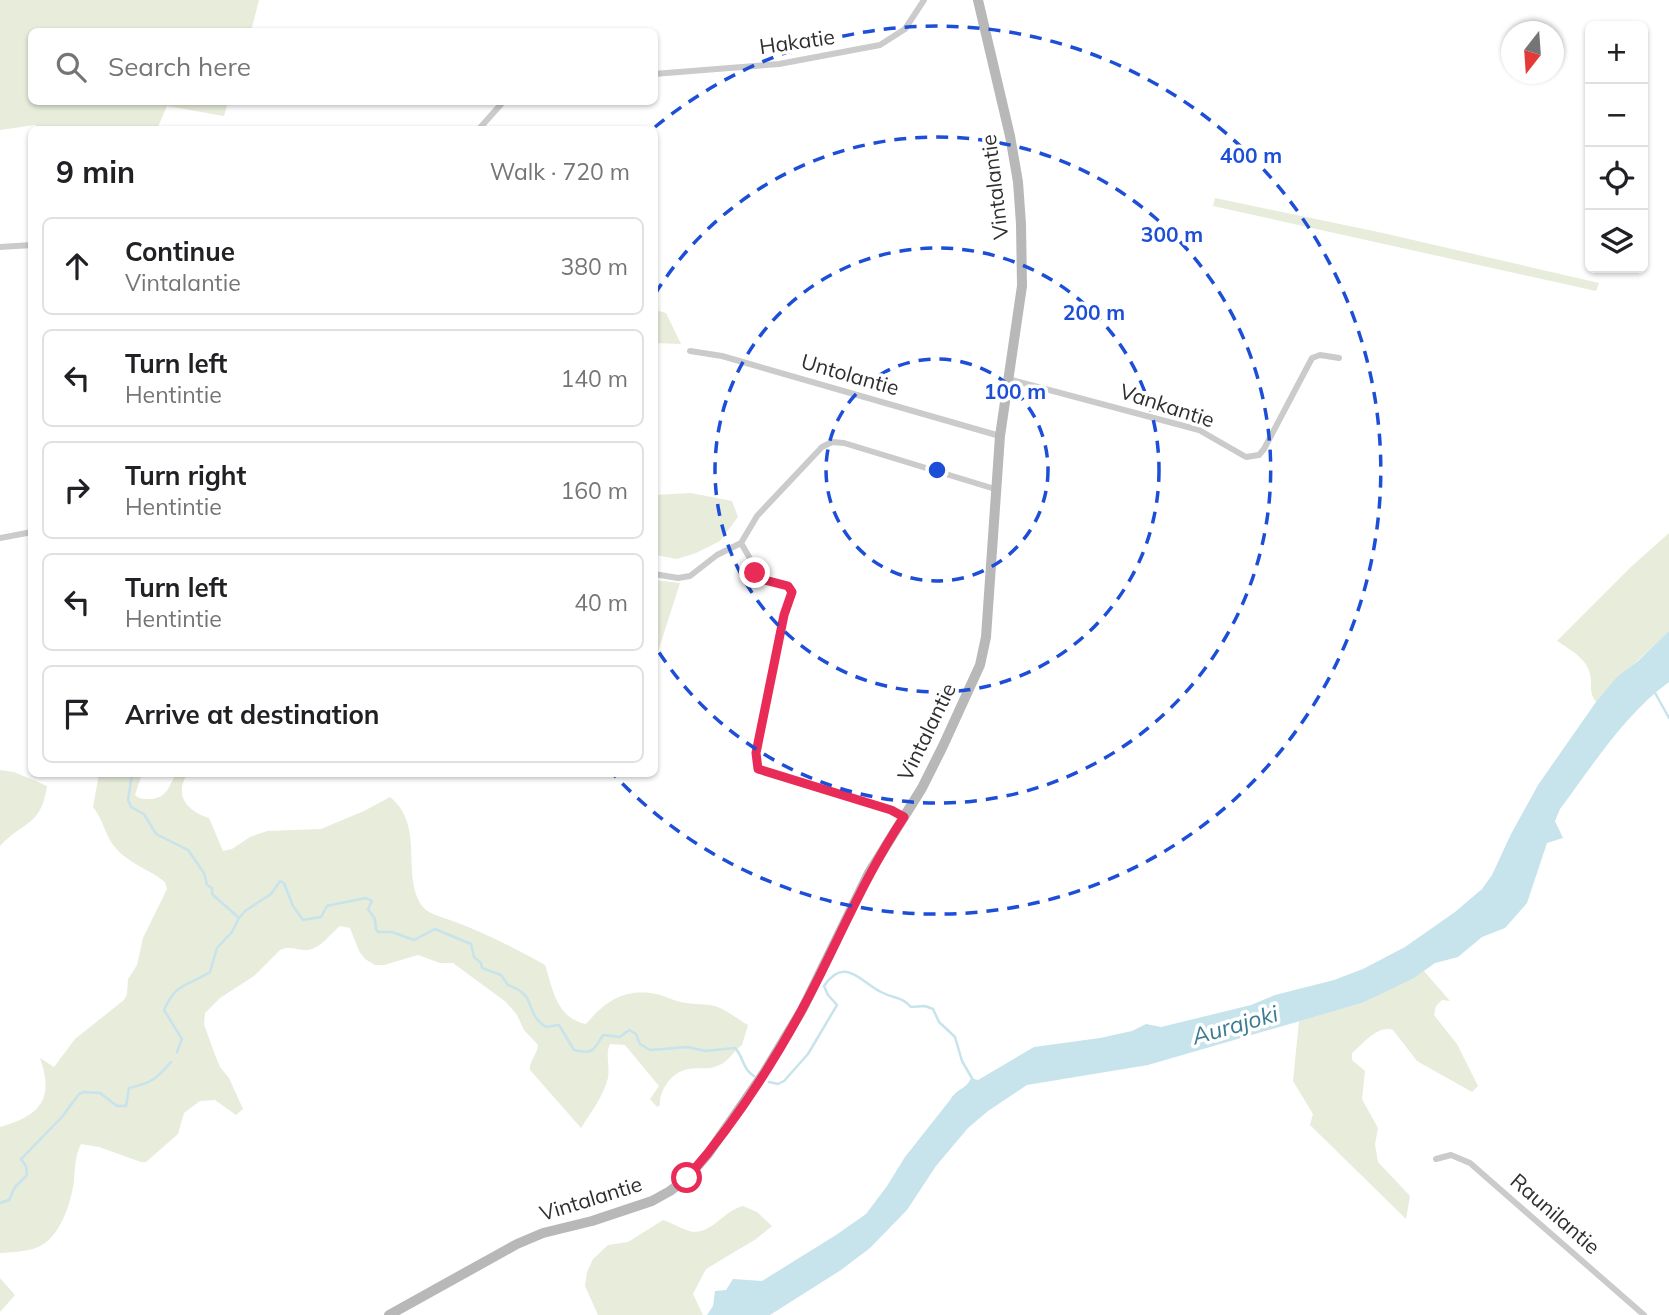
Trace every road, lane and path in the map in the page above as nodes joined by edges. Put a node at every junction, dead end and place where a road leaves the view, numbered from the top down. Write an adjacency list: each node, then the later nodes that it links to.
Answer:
1 (924, 0): 3 (street, Hakatie)
2 (978, 0): 10 (street, Vintalantie)
3 (658, 74)
4 (500, 105): 5 (street)
5 (482, 126)
6 (28, 245): 7 (street)
7 (0, 247)
8 (691, 351): 11 (street, Untolantie)
9 (1339, 358): 10 (street, Vankantie)
10 (1008, 379): 11 (street, Vintalantie)
11 (1000, 436): 12 (street, Vintalantie)
12 (995, 489): 15 (street); 17 (street, Vintalantie)
13 (28, 533): 14 (street)
14 (0, 538)
15 (741, 543): 16 (street); 17 (street)
16 (658, 575)
17 (904, 817): 19 (street, Vintalantie)
18 (1436, 1160): 20 (street, Raunilantie)
19 (390, 1315)
20 (1644, 1315)

